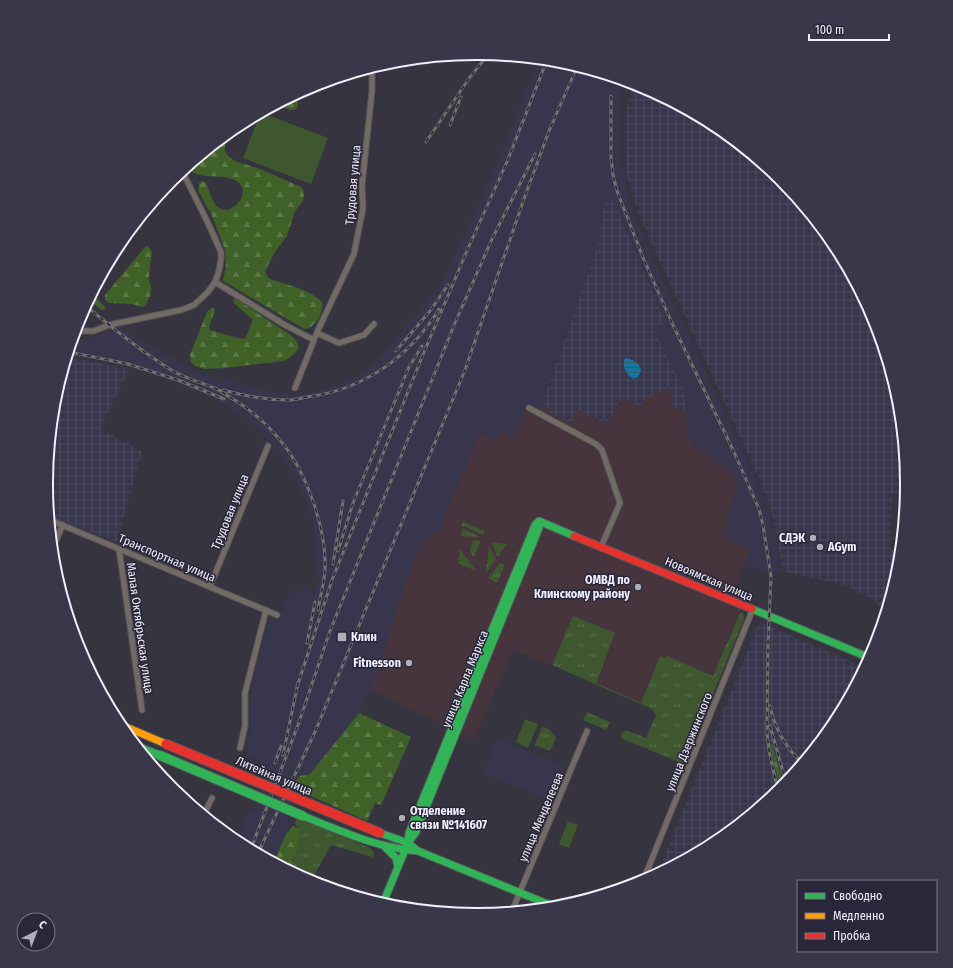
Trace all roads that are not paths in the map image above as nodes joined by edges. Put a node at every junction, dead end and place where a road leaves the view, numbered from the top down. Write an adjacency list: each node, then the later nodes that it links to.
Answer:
1 (372, 74): 6 (street, Трудовая улица)
2 (185, 177): 3 (street)
3 (215, 282): 5 (street); 7 (street)
4 (374, 324): 6 (street)
5 (82, 331)
6 (317, 333): 7 (street, Трудовая улица)
7 (314, 340): 8 (street, Трудовая улица)
8 (295, 388)
9 (528, 408): 15 (street)
10 (268, 446): 17 (street, Трудовая улица)
11 (55, 522): 13 (street, Транспортная улица)
12 (539, 522): 15 (main road, Новоямская улица); 29 (main road, улица Карла Маркса); 32 (main road, улица Карла Маркса)
13 (63, 525): 14 (street); 16 (street, Транспортная улица)
14 (57, 538)
15 (601, 547): 19 (main road, Новоямская улица)
16 (119, 548): 17 (street, Транспортная улица); 22 (street, Малая Октябрьская улица)
17 (210, 586): 18 (street, Транспортная улица)
18 (266, 610): 20 (street, Транспортная улица); 25 (street)
19 (752, 610): 21 (main road, Новоямская улица); 34 (street, улица Дзержинского)
20 (277, 615)
21 (864, 655)
22 (142, 710)
23 (132, 729): 30 (main road, Литейная улица, bridge)
24 (587, 731): 35 (street, улица Менделеева)
25 (240, 748)
26 (148, 750): 31 (main road, Литейная улица, bridge)
27 (212, 798): 28 (street)
28 (206, 810)
29 (409, 832): 30 (main road); 32 (main road, улица Карла Маркса)
30 (394, 838): 32 (main road, Литейная улица)
31 (381, 846): 32 (main road, Литейная улица); 33 (main road)
32 (407, 847): 33 (main road, улица Карла Маркса); 35 (main road, Литейная улица)
33 (398, 867): 36 (main road, улица Карла Маркса)
34 (647, 872)
35 (520, 893): 37 (main road, Литейная улица); 38 (street, улица Менделеева)
36 (385, 897)
37 (543, 902)
38 (514, 906)

